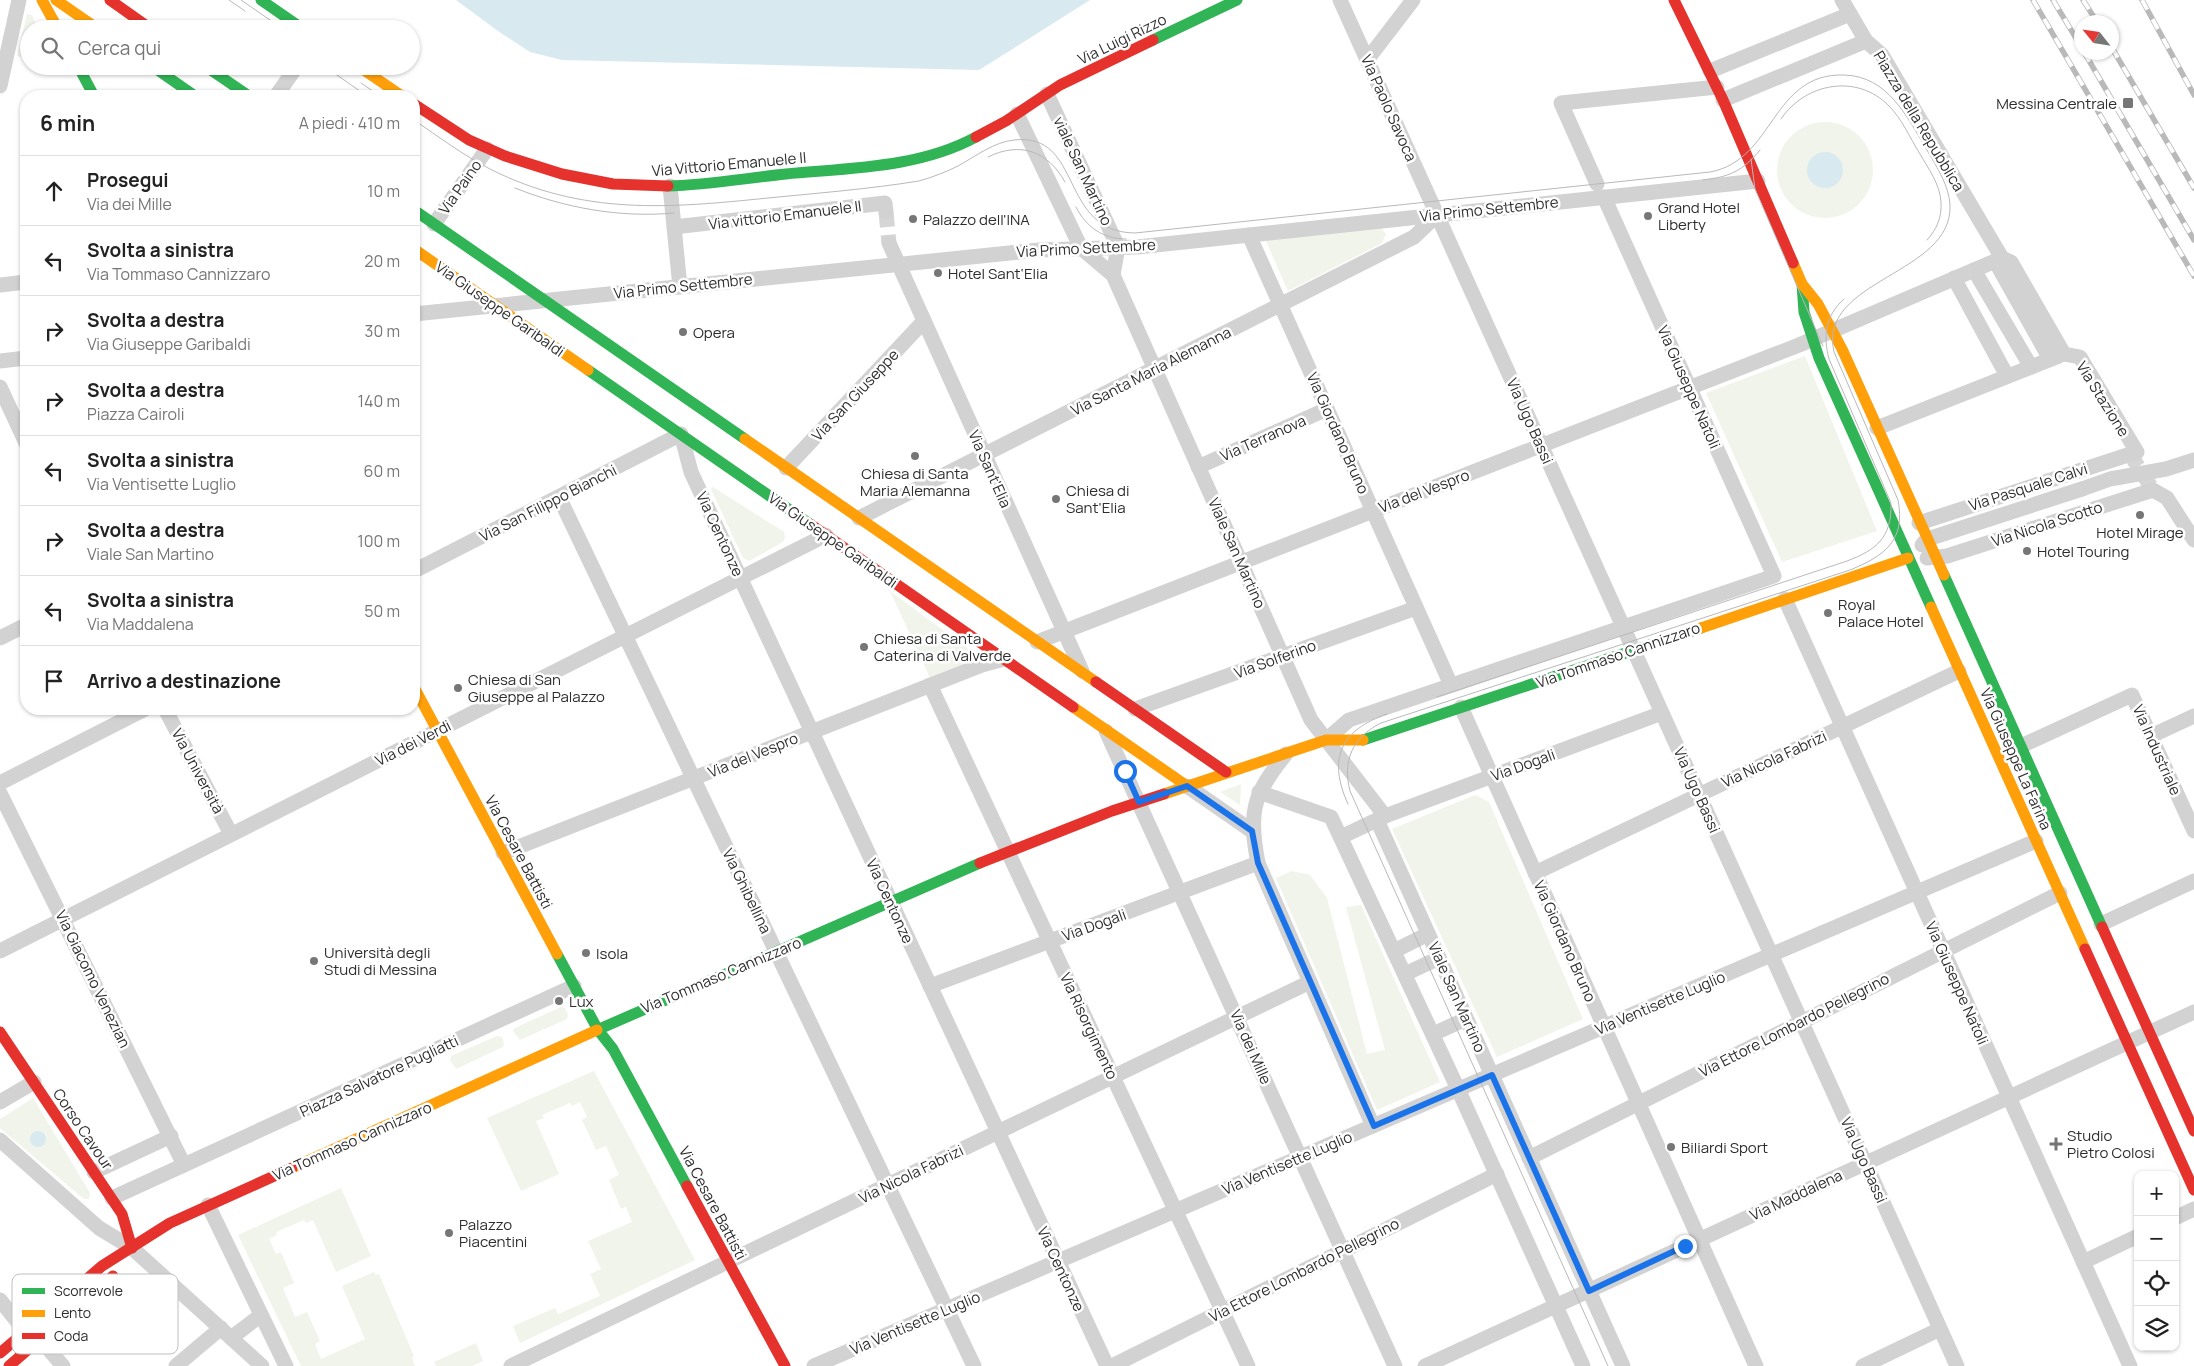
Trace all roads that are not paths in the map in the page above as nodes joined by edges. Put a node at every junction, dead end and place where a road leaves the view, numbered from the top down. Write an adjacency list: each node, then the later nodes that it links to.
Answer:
1 (19, 0): 24 (street)
2 (42, 0): 12 (main road)
3 (56, 0): 13 (main road)
4 (110, 0): 14 (main road)
5 (261, 0): 15 (main road)
6 (1237, 0): 31 (main road, Via Luigi Rizzo)
7 (1340, 0): 17 (street, Via Paolo Savoca)
8 (1413, 0): 17 (street)
9 (1674, 0): 18 (main road)
10 (1842, 0): 11 (street, Piazza della Repubblica)
11 (1850, 14): 16 (street, Piazza della Repubblica); 18 (street)
12 (53, 20)
13 (85, 20)
14 (138, 20)
15 (290, 20)
16 (1866, 41): 30 (street); 48 (street, Piazza della Repubblica)
17 (1367, 60): 40 (street, Via Paolo Savoca)
18 (1710, 71): 30 (main road)
19 (83, 75): 25 (main road)
20 (165, 75): 26 (main road)
21 (218, 75): 27 (main road)
22 (291, 75): 28 (street)
23 (371, 75): 29 (main road)
24 (1, 81)
25 (91, 90)
26 (186, 90)
27 (239, 90)
28 (280, 90)
29 (393, 90)
30 (1720, 93): 35 (main road); 37 (street, Via Giuseppe Natoli)
31 (1047, 94): 33 (main road, Via Vittorio Emanuele II); 45 (street, viale San Martino)
32 (420, 108): 34 (main road, Via Vittorio Emanuele II)
33 (1018, 114): 36 (main road, Via Vittorio Emanuele II); 46 (street)
34 (487, 149): 36 (main road, Via Vittorio Emanuele II); 41 (street, Via Paino)
35 (1758, 181): 37 (street, Via Primo Settembre); 54 (main road)
36 (670, 186): 42 (street)
37 (1601, 190): 40 (street, Via Primo Settembre); 70 (street, Via Giuseppe Natoli)
38 (886, 212): 42 (street, Via vittorio Emanuele II)
39 (420, 214): 41 (main road)
40 (1437, 215): 43 (street, Via Primo Settembre); 58 (street, Via Santa Maria Alemanna); 77 (street, Via Ugo Bassi)
41 (434, 224): 57 (main road)
42 (674, 227): 56 (street)
43 (1250, 235): 45 (street, Via Primo Settembre); 58 (street, Via Giordano Bruno)
44 (889, 243): 49 (street, Via Sant'Elia)
45 (1118, 247): 46 (street, Via Primo Settembre); 51 (street)
46 (1081, 248): 49 (street, Via Primo Settembre); 51 (street)
47 (420, 252): 59 (main road, Via Giuseppe Garibaldi)
48 (2002, 258): 50 (street); 64 (street, Piazza della Repubblica)
49 (898, 265): 56 (street, Via Primo Settembre); 61 (street, Via Sant'Elia)
50 (1974, 270): 52 (street); 67 (street)
51 (1112, 275): 68 (street, Viale San Martino)
52 (1954, 278): 62 (street); 69 (street)
53 (20, 283): 55 (street)
54 (1802, 284): 62 (main road, Via Giuseppe La Farina); 63 (main road, Via Giuseppe La Farina)
55 (0, 285)
56 (680, 287): 57 (street, Via Primo Settembre)
57 (545, 301): 59 (street, Via Primo Settembre); 82 (main road)
58 (1280, 305): 68 (street, Via Santa Maria Alemanna); 72 (street, Via Giordano Bruno)
59 (496, 306): 60 (street, Via Primo Settembre); 75 (main road, Via Giuseppe Garibaldi)
60 (420, 313)
61 (924, 321): 79 (street, Via Sant'Elia); 82 (street, Via San Giuseppe)
62 (1832, 331): 63 (street); 74 (main road, Via Giuseppe La Farina)
63 (1811, 340): 70 (street, Via del Vespro); 90 (main road, Via Giuseppe La Farina)
64 (2057, 357): 67 (street); 78 (street, Via Stazione)
65 (20, 359): 66 (street)
66 (0, 362)
67 (2031, 367): 69 (street)
68 (1154, 369): 79 (street, Via Santa Maria Alemanna); 81 (street, Viale San Martino)
69 (2007, 376): 74 (street)
70 (1689, 387): 77 (street, Via del Vespro); 94 (street, Via Giuseppe Natoli)
71 (0, 388): 73 (street)
72 (1327, 409): 81 (street, Via Terranova); 84 (street, Via Giordano Bruno)
73 (6, 420): 76 (street)
74 (1877, 428): 86 (main road, Via Giuseppe La Farina)
75 (681, 434): 83 (street, Via San Filippo Bianchi); 87 (main road, Via Giuseppe Garibaldi); 95 (street, Via Centonze)
76 (20, 436)
77 (1541, 445): 84 (street, Via del Vespro); 98 (street, Via Ugo Bassi)
78 (2137, 452): 86 (street, Via Pasquale Calvi)
79 (984, 455): 85 (street, Via Santa Maria Alemanna); 100 (street, Via Sant'Elia)
80 (2194, 460): 88 (street, bridge)
81 (1198, 467): 92 (street, Viale San Martino)
82 (786, 468): 85 (main road)
83 (559, 497): 93 (street, Via San Filippo Bianchi); 101 (street, Via Ghibellina)
84 (1373, 511): 92 (street, Via del Vespro); 97 (street, Via Giordano Bruno)
85 (859, 518): 103 (main road)
86 (1919, 523): 88 (main road, Via Giuseppe La Farina)
87 (826, 535): 95 (street, Via dei Verdi); 106 (main road, Via Giuseppe Garibaldi)
88 (1927, 539): 90 (street); 91 (main road, Via Giuseppe La Farina)
89 (2194, 540): 91 (street, Via Nicola Scotto)
90 (1908, 558): 91 (street, Via Nicola Scotto); 96 (main road, Via Tommaso Cannizzaro); 107 (main road, Via Giuseppe La Farina)
91 (1935, 558): 124 (main road, Via Giuseppe La Farina)
92 (1241, 563): 100 (street, Via del Vespro); 105 (street, Viale San Martino)
93 (420, 568)
94 (1774, 576): 98 (street, Via Tommaso Cannizzaro)
95 (740, 578): 101 (street, Via dei Verdi); 121 (street, Via Centonze)
96 (1785, 599): 104 (main road, Via Tommaso Cannizzaro); 118 (street, Via Giuseppe Natoli)
97 (1416, 608): 105 (street, Via Solferino); 110 (street, Via Giordano Bruno)
98 (1623, 626): 104 (street, Via Ugo Bassi); 110 (street, Via Tommaso Cannizzaro)
99 (20, 628): 102 (street)
100 (1064, 633): 103 (street, Via del Vespro); 108 (street, Via Sant'Elia)
101 (625, 636): 120 (street, Via dei Verdi); 128 (street, Via Ghibellina)
102 (0, 638)
103 (1038, 642): 108 (main road)
104 (1633, 650): 112 (main road, Via Tommaso Cannizzaro); 114 (street, Via Ugo Bassi)
105 (1283, 656): 113 (street, Via Solferino); 123 (street, Viale San Martino)
106 (1004, 659): 109 (street, Via del Vespro); 119 (main road, Via Giuseppe Garibaldi)
107 (1959, 670): 118 (street, Via Nicola Fabrizi); 140 (main road, Via Giuseppe La Farina)
108 (1082, 673): 113 (main road)
109 (930, 685): 121 (street, Via del Vespro); 141 (street, Via Risorgimento)
110 (1451, 685): 123 (street, Via Tommaso Cannizzaro)
111 (420, 698): 120 (main road, Via Cesare Battisti)
112 (1461, 708): 123 (main road, Via Tommaso Cannizzaro); 127 (street, Via Giordano Bruno)
113 (1135, 709): 126 (main road)
114 (1662, 713): 127 (street, Via Dogali); 133 (street, Via Ugo Bassi)
115 (133, 715): 129 (street)
116 (168, 715): 138 (street, Via Università)
117 (2194, 716): 122 (street)
118 (1842, 726): 133 (street, Via Nicola Fabrizi); 147 (street, Via Giuseppe Natoli)
119 (1105, 729): 130 (main road, Via Giuseppe Garibaldi); 134 (street, Via dei Mille)
120 (437, 730): 138 (street, Via dei Verdi); 142 (main road, Via Cesare Battisti)
121 (812, 732): 128 (street, Via del Vespro); 149 (street, Via Centonze)
122 (2151, 736): 124 (street, Via Industriale); 137 (street, Via Industriale)
123 (1326, 740): 125 (main road, Via Tommaso Cannizzaro); 135 (street, Viale San Martino)
124 (2021, 746): 151 (main road, Via Giuseppe La Farina)
125 (1287, 753): 126 (main road, Via Tommaso Cannizzaro); 131 (street)
126 (1226, 772): 130 (main road, Via Tommaso Cannizzaro)
127 (1492, 776): 135 (street, Via Dogali); 144 (street, Via Giordano Bruno)
128 (694, 778): 142 (street, Via del Vespro); 155 (street, Via Ghibellina)
129 (0, 783)
130 (1187, 786): 134 (main road, Via Tommaso Cannizzaro); 136 (street, Via Giuseppe Garibaldi)
131 (1259, 792): 136 (street); 139 (street)
132 (0, 793): 150 (street, Via Giacomo Venezian)
133 (1699, 794): 144 (street, Via Nicola Fabrizi); 158 (street, Via Ugo Bassi)
134 (1139, 802): 141 (main road, Via Tommaso Cannizzaro); 146 (street, Via dei Mille)
135 (1381, 818): 139 (street, Via Dogali); 152 (street, Viale San Martino)
136 (1252, 831): 143 (street)
137 (2194, 831)
138 (231, 834): 150 (street, Via dei Verdi)
139 (1341, 837): 156 (street)
140 (2036, 841): 147 (street, Via Ventisette Luglio); 148 (main road, Via Giuseppe La Farina)
141 (1007, 851): 149 (main road, Via Tommaso Cannizzaro); 153 (street, Via Risorgimento)
142 (503, 853): 162 (main road, Via Cesare Battisti)
143 (1258, 863): 146 (street, Via Dogali); 161 (street)
144 (1535, 873): 168 (street, Via Giordano Bruno)
145 (2194, 881): 151 (street)
146 (1180, 892): 153 (street, Via Dogali); 165 (street, Via dei Mille)
147 (1917, 892): 157 (street, Via Giuseppe Natoli); 158 (street, Via Ventisette Luglio)
148 (2060, 893): 157 (street, Via Ettore Lombardo Pellegrino); 173 (main road, Via Giuseppe La Farina)
149 (891, 902): 155 (main road, Via Tommaso Cannizzaro); 163 (street, Via Centonze)
150 (63, 919): 154 (street, Via dei Verdi); 185 (street, Via Giacomo Venezian)
151 (2101, 924): 171 (main road, Via Giuseppe La Farina)
152 (1428, 934): 156 (street); 159 (street, Viale San Martino)
153 (1050, 941): 163 (street, Via Dogali); 176 (street, Via Risorgimento)
154 (0, 951)
155 (776, 951): 169 (main road, Via Tommaso Cannizzaro); 193 (street, Via Ghibellina)
156 (1394, 951): 160 (street)
157 (1943, 951): 167 (street, Via Ettore Lombardo Pellegrino); 179 (street, Via Giuseppe Natoli)
158 (1771, 955): 167 (street, Via Ugo Bassi); 168 (street, Via Ventisette Luglio)
159 (1439, 958): 160 (street); 166 (street, Viale San Martino)
160 (1405, 974): 172 (street)
161 (1310, 982): 165 (street, Via Nicola Fabrizi); 182 (street)
162 (574, 986): 169 (main road, Via Cesare Battisti); 190 (street, Piazza Salvatore Pugliatti)
163 (930, 986): 184 (street, Via Centonze)
164 (2194, 1012): 171 (street, Via Maddalena)
165 (1237, 1017): 176 (street, Via Nicola Fabrizi); 187 (street, Via dei Mille)
166 (1466, 1019): 172 (street); 175 (street, Viale San Martino)
167 (1802, 1022): 181 (street, Via Ettore Lombardo Pellegrino); 189 (street, Via Ugo Bassi)
168 (1604, 1027): 175 (street, Via Ventisette Luglio); 181 (street, Via Giordano Bruno)
169 (598, 1030): 174 (main road, Via Cesare Battisti); 196 (main road, Via Tommaso Cannizzaro); 206 (main road, Via Cesare Battisti)
170 (0, 1032): 177 (main road, Corso Cavour)
171 (2150, 1033): 173 (street, Via Maddalena); 183 (main road, Via Giuseppe La Farina)
172 (1433, 1034): 178 (street)
173 (2127, 1043): 179 (street, Via Maddalena); 194 (main road, Via Giuseppe La Farina)
174 (601, 1054)
175 (1492, 1075): 178 (street, Via Ventisette Luglio); 188 (street, Viale San Martino)
176 (1113, 1076): 184 (street, Via Nicola Fabrizi); 198 (street, Via Risorgimento)
177 (34, 1082): 180 (street); 191 (main road, Corso Cavour)
178 (1458, 1089): 182 (street, Via Ventisette Luglio); 192 (street)
179 (2009, 1097): 189 (street, Via Maddalena); 205 (street, Via Giuseppe Natoli)
180 (0, 1102)
181 (1638, 1103): 188 (street, Via Ettore Lombardo Pellegrino); 201 (street, Via Giordano Bruno)
182 (1374, 1126): 187 (street, Via Ventisette Luglio)
183 (2194, 1131)
184 (998, 1132): 193 (street, Via Nicola Fabrizi); 204 (street, Via Centonze)
185 (170, 1136): 190 (street, Via Giacomo Venezian); 191 (street)
186 (0, 1140): 202 (street)
187 (1300, 1157): 198 (street, Via Ventisette Luglio); 203 (street, Via dei Mille)
188 (1529, 1158): 211 (street, Viale San Martino)
189 (1865, 1163): 201 (street, Via Maddalena); 218 (street, Via Ugo Bassi)
190 (184, 1165): 195 (street, Piazza Salvatore Pugliatti)
191 (94, 1172): 195 (main road, Corso Cavour)
192 (1497, 1174): 203 (street, Via Ettore Lombardo Pellegrino); 213 (street)
193 (888, 1185): 206 (street, Via Nicola Fabrizi); 214 (street, Via Ghibellina)
194 (2194, 1190)
195 (118, 1195): 202 (main road, Corso Cavour)
196 (208, 1206): 202 (main road, Via Tommaso Cannizzaro); 217 (street)
197 (2194, 1209): 199 (street)
198 (1176, 1211): 204 (street, Via Ventisette Luglio); 215 (street, Via Risorgimento)
199 (2179, 1216)
200 (2134, 1238): 205 (street)
201 (1699, 1240): 211 (street, Via Maddalena); 241 (street, Via Giordano Bruno)
202 (132, 1248): 207 (main road, Via Tommaso Cannizzaro); 208 (main road, Via Tommaso Cannizzaro); 209 (street)
203 (1343, 1251): 215 (street, Via Ettore Lombardo Pellegrino); 237 (street, Via dei Mille)
204 (1058, 1261): 214 (street, Via Ventisette Luglio); 234 (street, Via Centonze)
205 (2083, 1262): 244 (street, Via Giuseppe Natoli)
206 (720, 1267): 224 (street, Via Nicola Fabrizi); 231 (main road, Via Cesare Battisti)
207 (93, 1274)
208 (114, 1274)
209 (161, 1274)
210 (178, 1290): 219 (street)
211 (1589, 1291): 213 (street, Via Maddalena); 240 (street, Viale San Martino)
212 (0, 1300): 216 (street)
213 (1556, 1306): 238 (street, Via Maddalena); 239 (street)
214 (947, 1309): 232 (street, Via Ventisette Luglio); 233 (street, Via Ghibellina)
215 (1222, 1311): 235 (street, Via Ettore Lombardo Pellegrino); 236 (street, Via Risorgimento)
216 (12, 1315)
217 (261, 1315): 219 (street); 229 (street)
218 (1940, 1329): 242 (street); 243 (street, Via Ugo Bassi)
219 (226, 1333): 227 (street); 228 (street)
220 (12, 1342): 221 (main road, Via Tommaso Cannizzaro)
221 (0, 1353)
222 (23, 1354): 225 (main road, Via Tommaso Cannizzaro)
223 (53, 1354): 226 (street)
224 (529, 1362): 230 (street, Via Nicola Fabrizi)
225 (9, 1366)
226 (63, 1366)
227 (176, 1366)
228 (262, 1366)
229 (286, 1366)
230 (511, 1366)
231 (784, 1366)
232 (814, 1366)
233 (974, 1366)
234 (1107, 1366)
235 (1112, 1366)
236 (1248, 1366)
237 (1395, 1366)
238 (1425, 1366)
239 (1583, 1366)
240 (1623, 1366)
241 (1756, 1366)
242 (1863, 1366)
243 (1957, 1366)
244 (2130, 1366)

